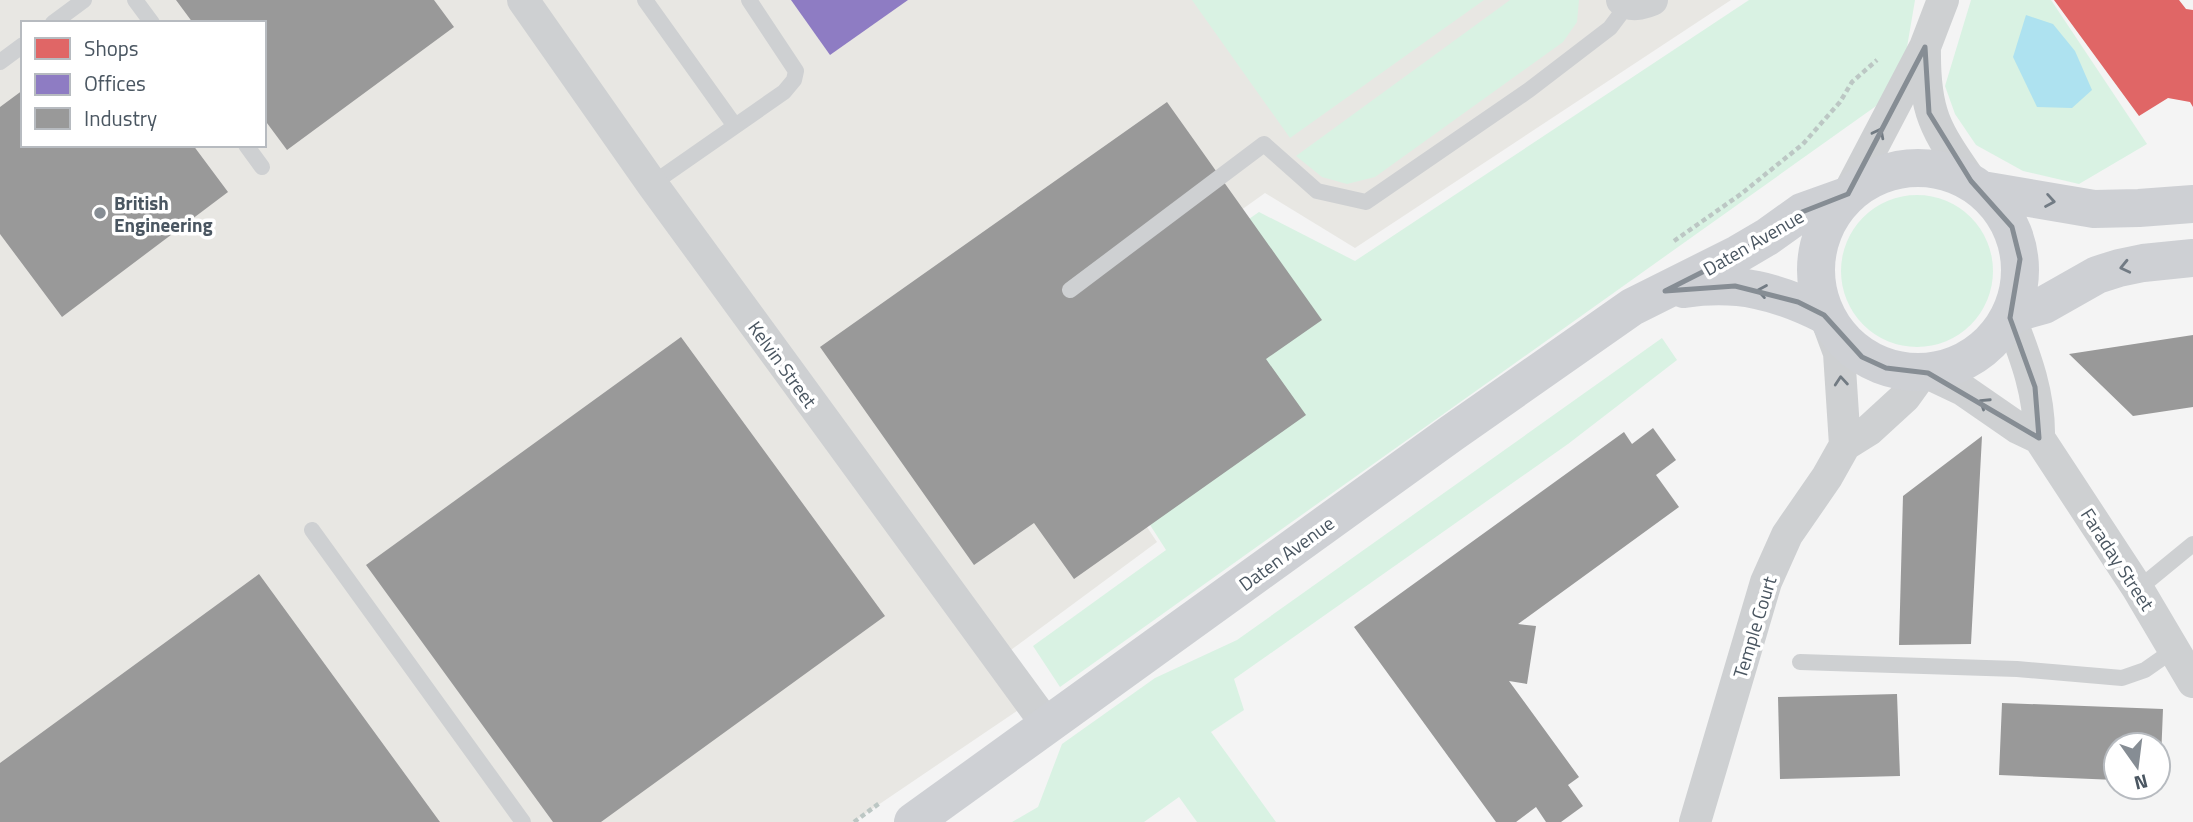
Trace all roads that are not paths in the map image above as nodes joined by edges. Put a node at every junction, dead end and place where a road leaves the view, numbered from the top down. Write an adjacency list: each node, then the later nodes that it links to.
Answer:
1 (83, 0): 8 (lane)
2 (135, 0): 9 (lane)
3 (523, 0): 16 (street, Kelvin Street)
4 (645, 0): 13 (lane)
5 (749, 0): 13 (lane)
6 (1943, 0): 11 (street)
7 (1634, 1): 21 (lane)
8 (56, 21)
9 (151, 21)
10 (21, 46): 12 (lane)
11 (1925, 47): 17 (street); 18 (street, one-way to 11)
12 (0, 62)
13 (735, 126): 16 (lane)
14 (247, 147): 15 (lane)
15 (262, 167)
16 (652, 184): 34 (street, Kelvin Street)
17 (1977, 185): 18 (street); 19 (street, one-way to 19); 23 (street)
18 (1846, 196): 22 (street, Daten Avenue); 24 (street)
19 (2193, 204)
20 (2193, 258): 23 (street, one-way to 23)
21 (1070, 290)
22 (1665, 291): 24 (street, Daten Avenue, one-way to 22); 34 (street, Daten Avenue)
23 (2011, 316): 25 (street); 26 (street)
24 (1826, 317): 25 (street); 27 (street, one-way to 24)
25 (1924, 372): 26 (street, Faraday Street, one-way to 25); 27 (street, Temple Court)
26 (2039, 438): 30 (street, Faraday Street)
27 (1845, 445): 37 (street, Temple Court)
28 (312, 530): 35 (lane)
29 (2193, 544): 30 (lane)
30 (2138, 589): 31 (street, Faraday Street)
31 (2175, 649): 32 (lane); 33 (street, Faraday Street)
32 (1800, 662)
33 (2193, 682)
34 (1047, 725): 36 (street, Daten Avenue)
35 (523, 822)
36 (913, 822)
37 (1695, 822)

